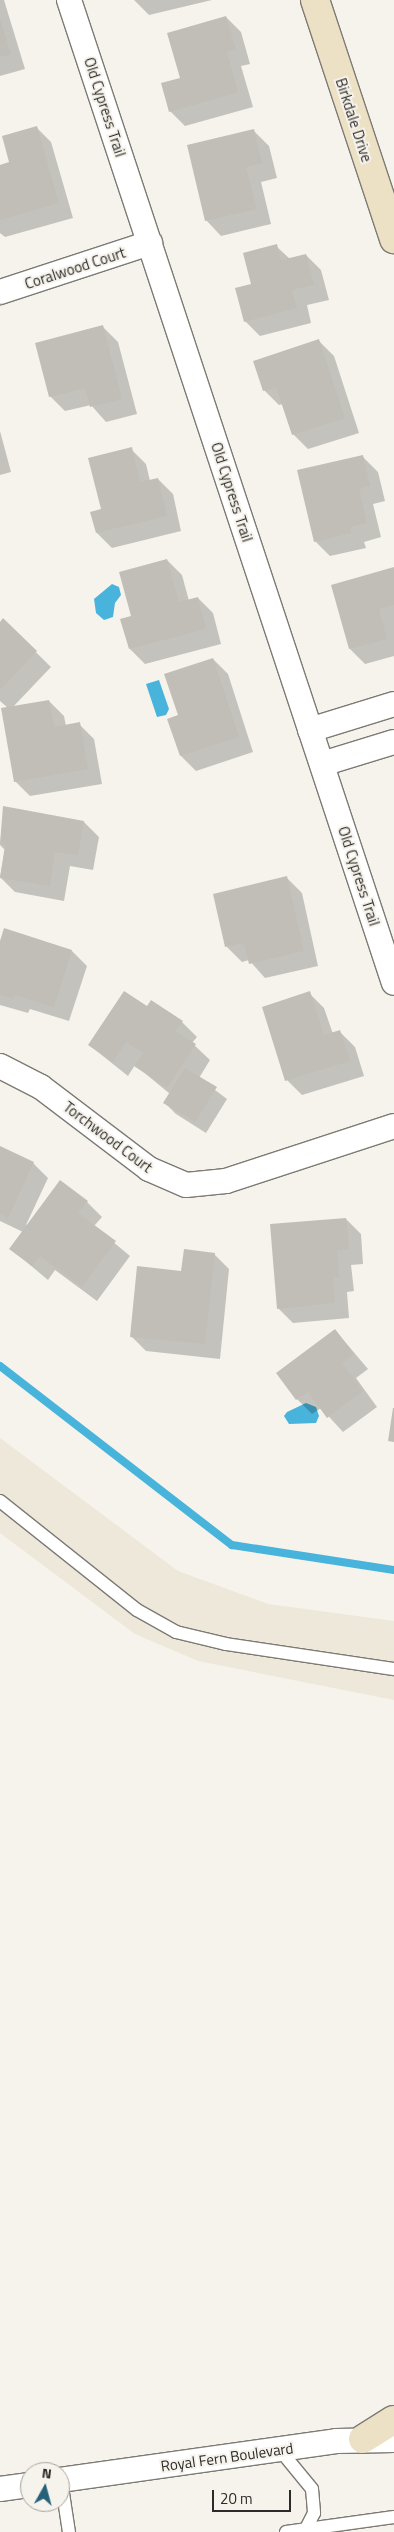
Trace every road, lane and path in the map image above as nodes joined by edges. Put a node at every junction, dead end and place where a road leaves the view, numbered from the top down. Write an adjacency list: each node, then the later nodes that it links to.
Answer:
1 (69, 0): 4 (street, Old Cypress Trail)
2 (315, 0): 3 (street, Birkdale Drive)
3 (394, 239)
4 (150, 243): 5 (street, Coralwood Court); 7 (street, Old Cypress Trail)
5 (0, 292)
6 (394, 704): 7 (street)
7 (310, 730): 9 (street, Old Cypress Trail)
8 (394, 742): 9 (street)
9 (322, 764): 10 (street, Old Cypress Trail)
10 (394, 984)
11 (0, 1066): 12 (street, Torchwood Court)
12 (394, 1126)
13 (0, 1502): 14 (lane)
14 (394, 1669)
15 (394, 2420): 16 (street)
16 (363, 2439): 17 (street, Royal Fern Boulevard); 18 (street, Royal Fern Boulevard)
17 (394, 2440)
18 (280, 2450): 19 (street, Royal Fern Boulevard); 24 (lane)
19 (70, 2479)
20 (20, 2486): 21 (street)
21 (0, 2489)
22 (66, 2512): 25 (lane)
23 (394, 2517): 24 (lane)
24 (306, 2529): 26 (lane)
25 (69, 2532)
26 (286, 2532)

